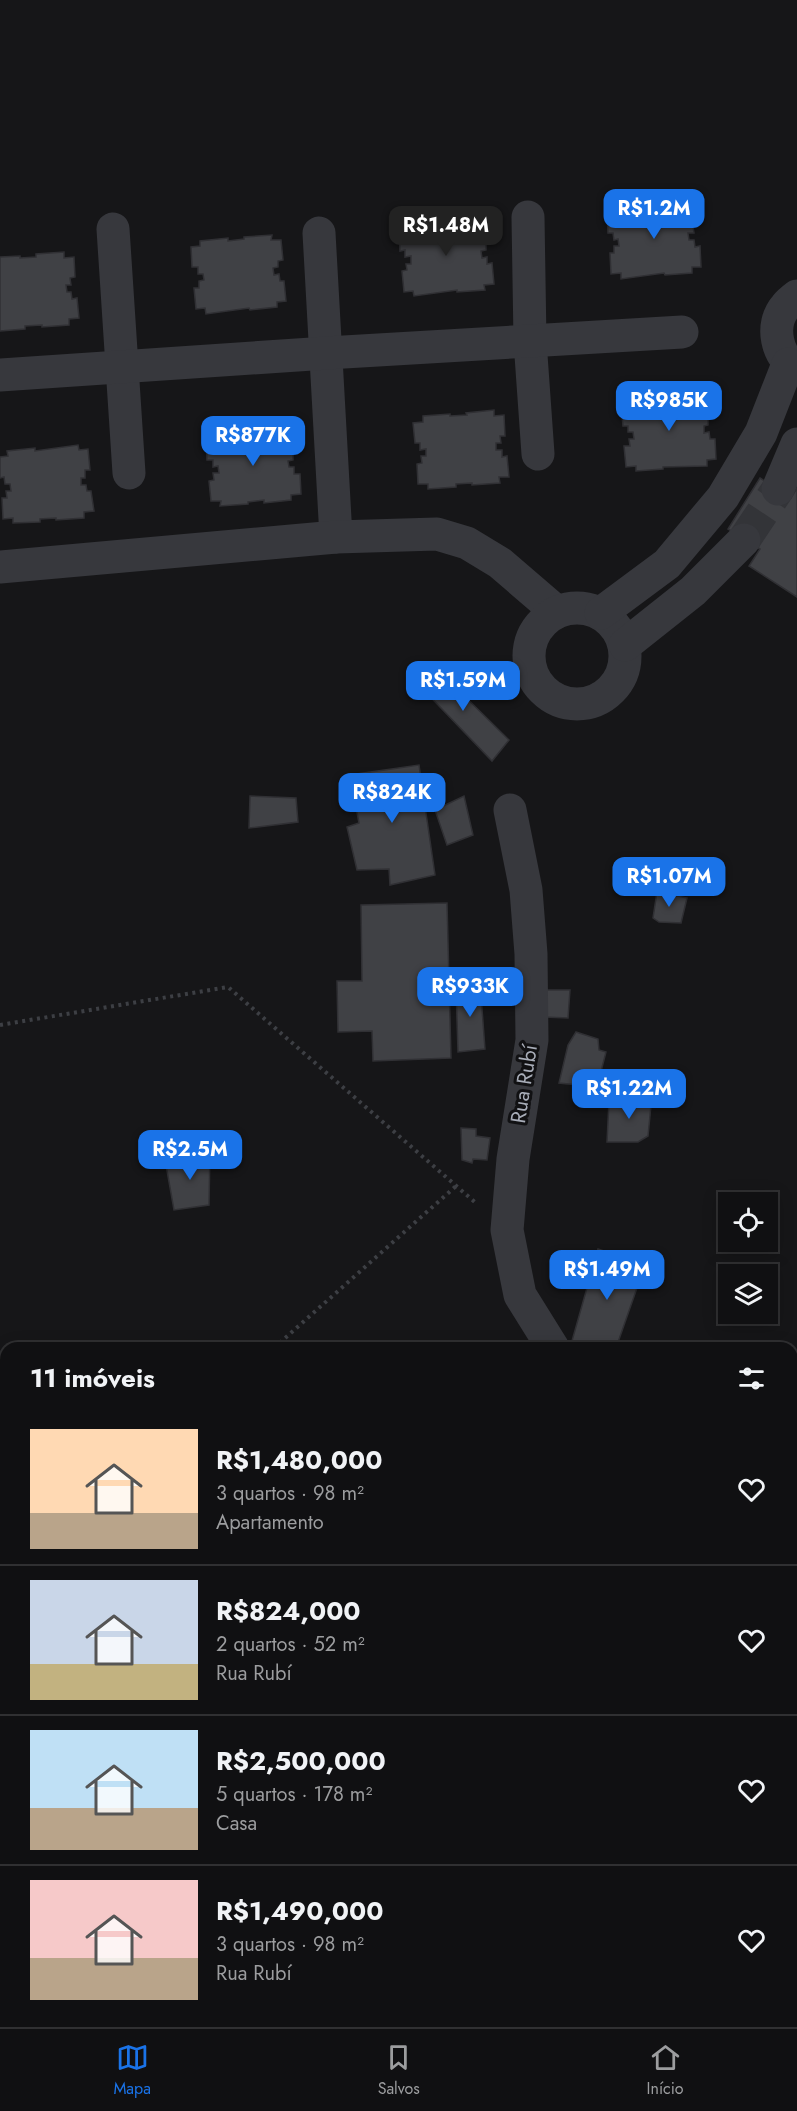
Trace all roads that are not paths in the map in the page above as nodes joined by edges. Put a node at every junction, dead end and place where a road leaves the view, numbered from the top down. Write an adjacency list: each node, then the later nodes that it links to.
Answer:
1 (528, 217): 6 (street)
2 (113, 229): 9 (street)
3 (319, 233): 7 (street)
4 (797, 296): 8 (street)
5 (682, 332): 6 (street)
6 (530, 341): 7 (street); 12 (street)
7 (327, 353): 9 (street); 15 (street)
8 (793, 366): 18 (street)
9 (121, 367): 10 (street); 13 (street)
10 (0, 375)
11 (797, 444): 14 (street)
12 (538, 453)
13 (129, 473)
14 (777, 489)
15 (336, 537): 17 (street); 19 (street)
16 (744, 540): 20 (street)
17 (0, 567)
18 (601, 613): 19 (street); 20 (street)
19 (546, 621): 20 (street)
20 (625, 645)
21 (510, 810): 22 (street, Rua Rubí)
22 (549, 1342)

